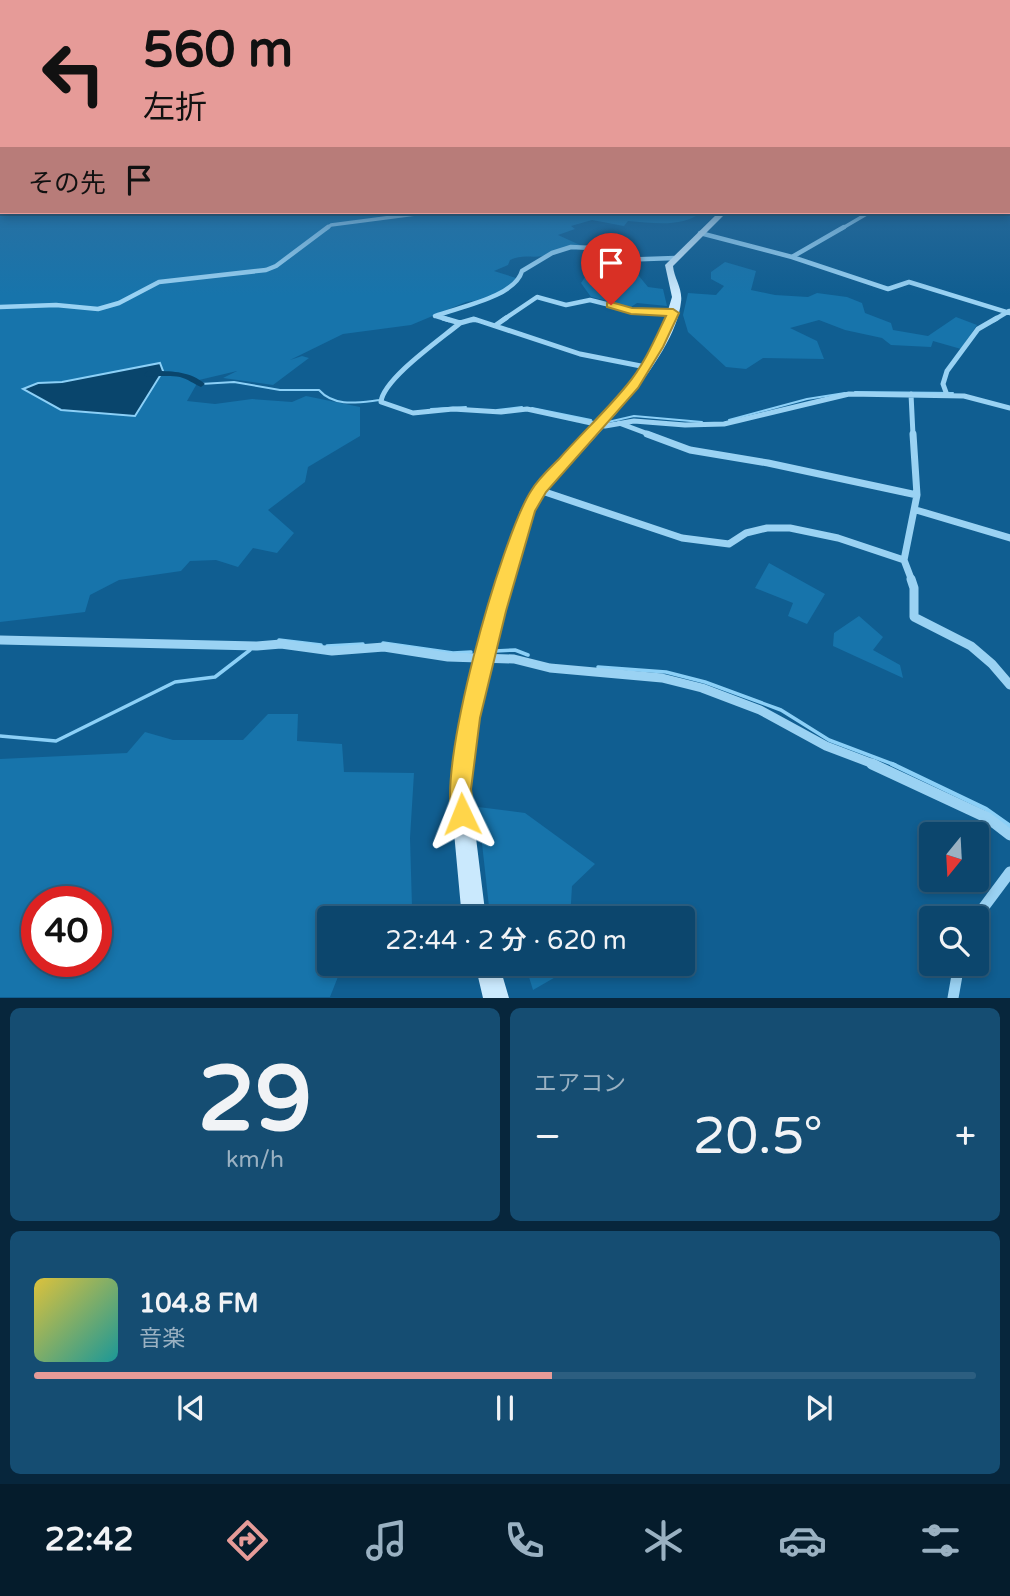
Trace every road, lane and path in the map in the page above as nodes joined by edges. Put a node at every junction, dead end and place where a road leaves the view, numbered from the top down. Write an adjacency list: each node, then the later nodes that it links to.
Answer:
1 (416, 214): 7 (street)
2 (721, 214): 4 (street)
3 (867, 214): 5 (street)
4 (700, 233): 5 (street); 6 (street)
5 (792, 257): 8 (street)
6 (675, 258): 9 (street); 10 (street)
7 (0, 307)
8 (1009, 312): 13 (street)
9 (673, 313): 11 (street); 12 (street)
10 (460, 323): 11 (street); 17 (street)
11 (496, 326): 12 (street)
12 (646, 367): 17 (street)
13 (946, 393): 14 (street); 15 (street)
14 (911, 394): 16 (street); 19 (street)
15 (1010, 408)
16 (618, 423): 17 (street); 19 (street)
17 (598, 425): 18 (street)
18 (539, 490): 22 (street); 24 (street)
19 (917, 495): 20 (street)
20 (916, 510): 21 (street); 22 (street)
21 (1010, 538)
22 (904, 560): 25 (street)
23 (0, 640): 24 (street)
24 (484, 658): 26 (street); 28 (street)
25 (1010, 685)
26 (1010, 835)
27 (1010, 872): 29 (street)
28 (473, 906)
29 (985, 906)
30 (490, 976): 32 (street)
31 (957, 976): 33 (street)
32 (496, 998)
33 (953, 998)

